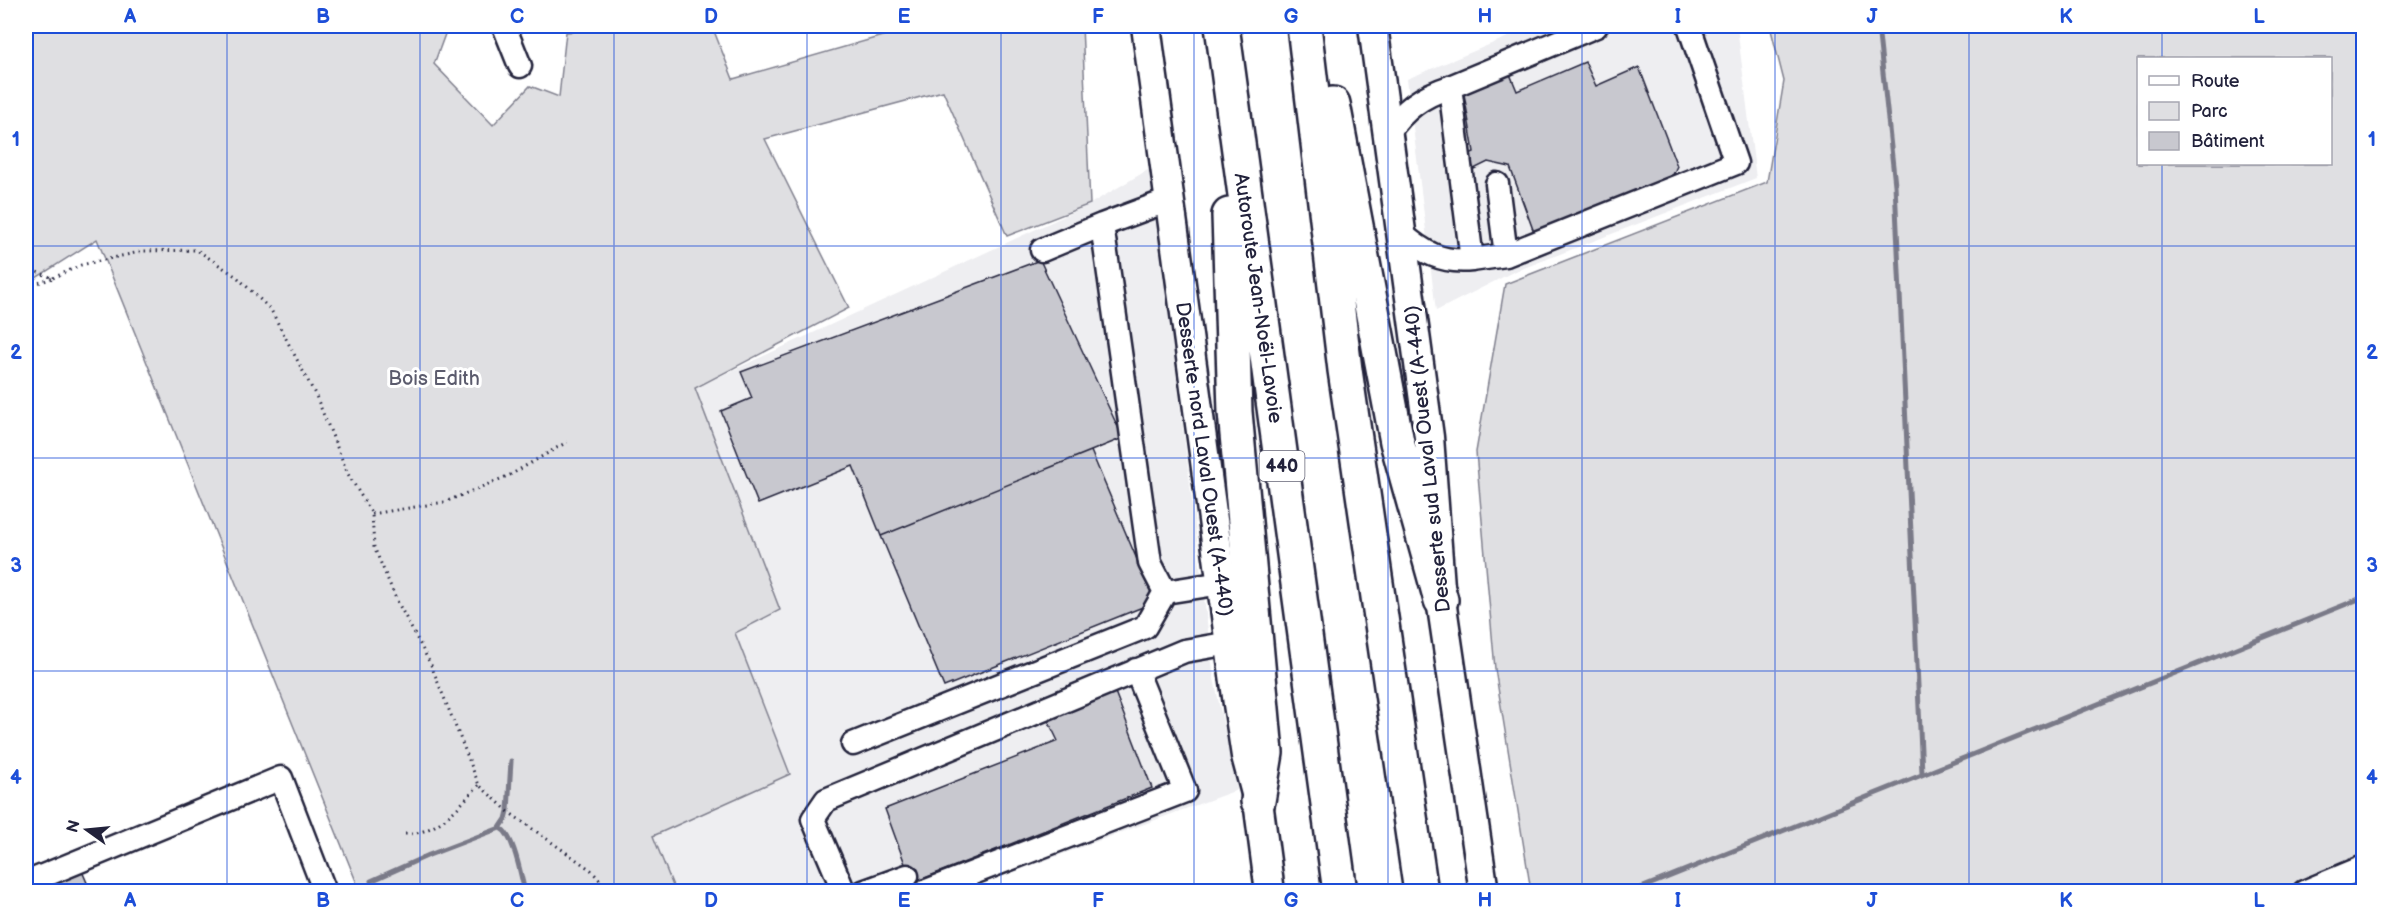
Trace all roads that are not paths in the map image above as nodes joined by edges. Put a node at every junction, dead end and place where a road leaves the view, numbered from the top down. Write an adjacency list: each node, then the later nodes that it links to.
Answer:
1 (504, 26): 9 (street)
2 (1146, 26): 13 (main road, Desserte nord Laval Ouest (A-440))
3 (1304, 26): 35 (highway)
4 (1318, 26): 21 (highway)
5 (1373, 26): 11 (main road, Desserte sud Laval Ouest (A-440))
6 (1596, 26): 10 (street)
7 (1689, 26): 17 (street)
8 (1223, 33): 25 (highway); 34 (highway, Autoroute Jean-Noël-Lavoie / 440)
9 (520, 66)
10 (1450, 87): 11 (street); 18 (street)
11 (1388, 133): 15 (main road, Desserte sud Laval Ouest (A-440))
12 (1497, 184): 17 (street)
13 (1169, 200): 14 (street); 19 (main road, Desserte nord Laval Ouest (A-440))
14 (1102, 225): 16 (street); 20 (street)
15 (1401, 233): 18 (street); 21 (main road, Desserte sud Laval Ouest (A-440))
16 (1042, 250)
17 (1506, 255): 18 (street)
18 (1472, 260)
19 (1222, 583): 20 (street); 22 (main road, Desserte nord Laval Ouest (A-440))
20 (1165, 592): 24 (street)
21 (1441, 600): 36 (main road, Desserte sud Laval Ouest (A-440))
22 (1230, 643): 23 (street); 25 (main road, Desserte nord Laval Ouest (A-440))
23 (1136, 670): 30 (street); 32 (street)
24 (853, 744)
25 (1258, 801): 33 (main road, Desserte nord Laval Ouest (A-440))
26 (2364, 867): 37 (street)
27 (907, 876): 31 (street)
28 (26, 883): 29 (street)
29 (325, 891)
30 (844, 891)
31 (863, 891)
32 (924, 891)
33 (1270, 891)
34 (1340, 891)
35 (1421, 891)
36 (1484, 891)
37 (2304, 891)

